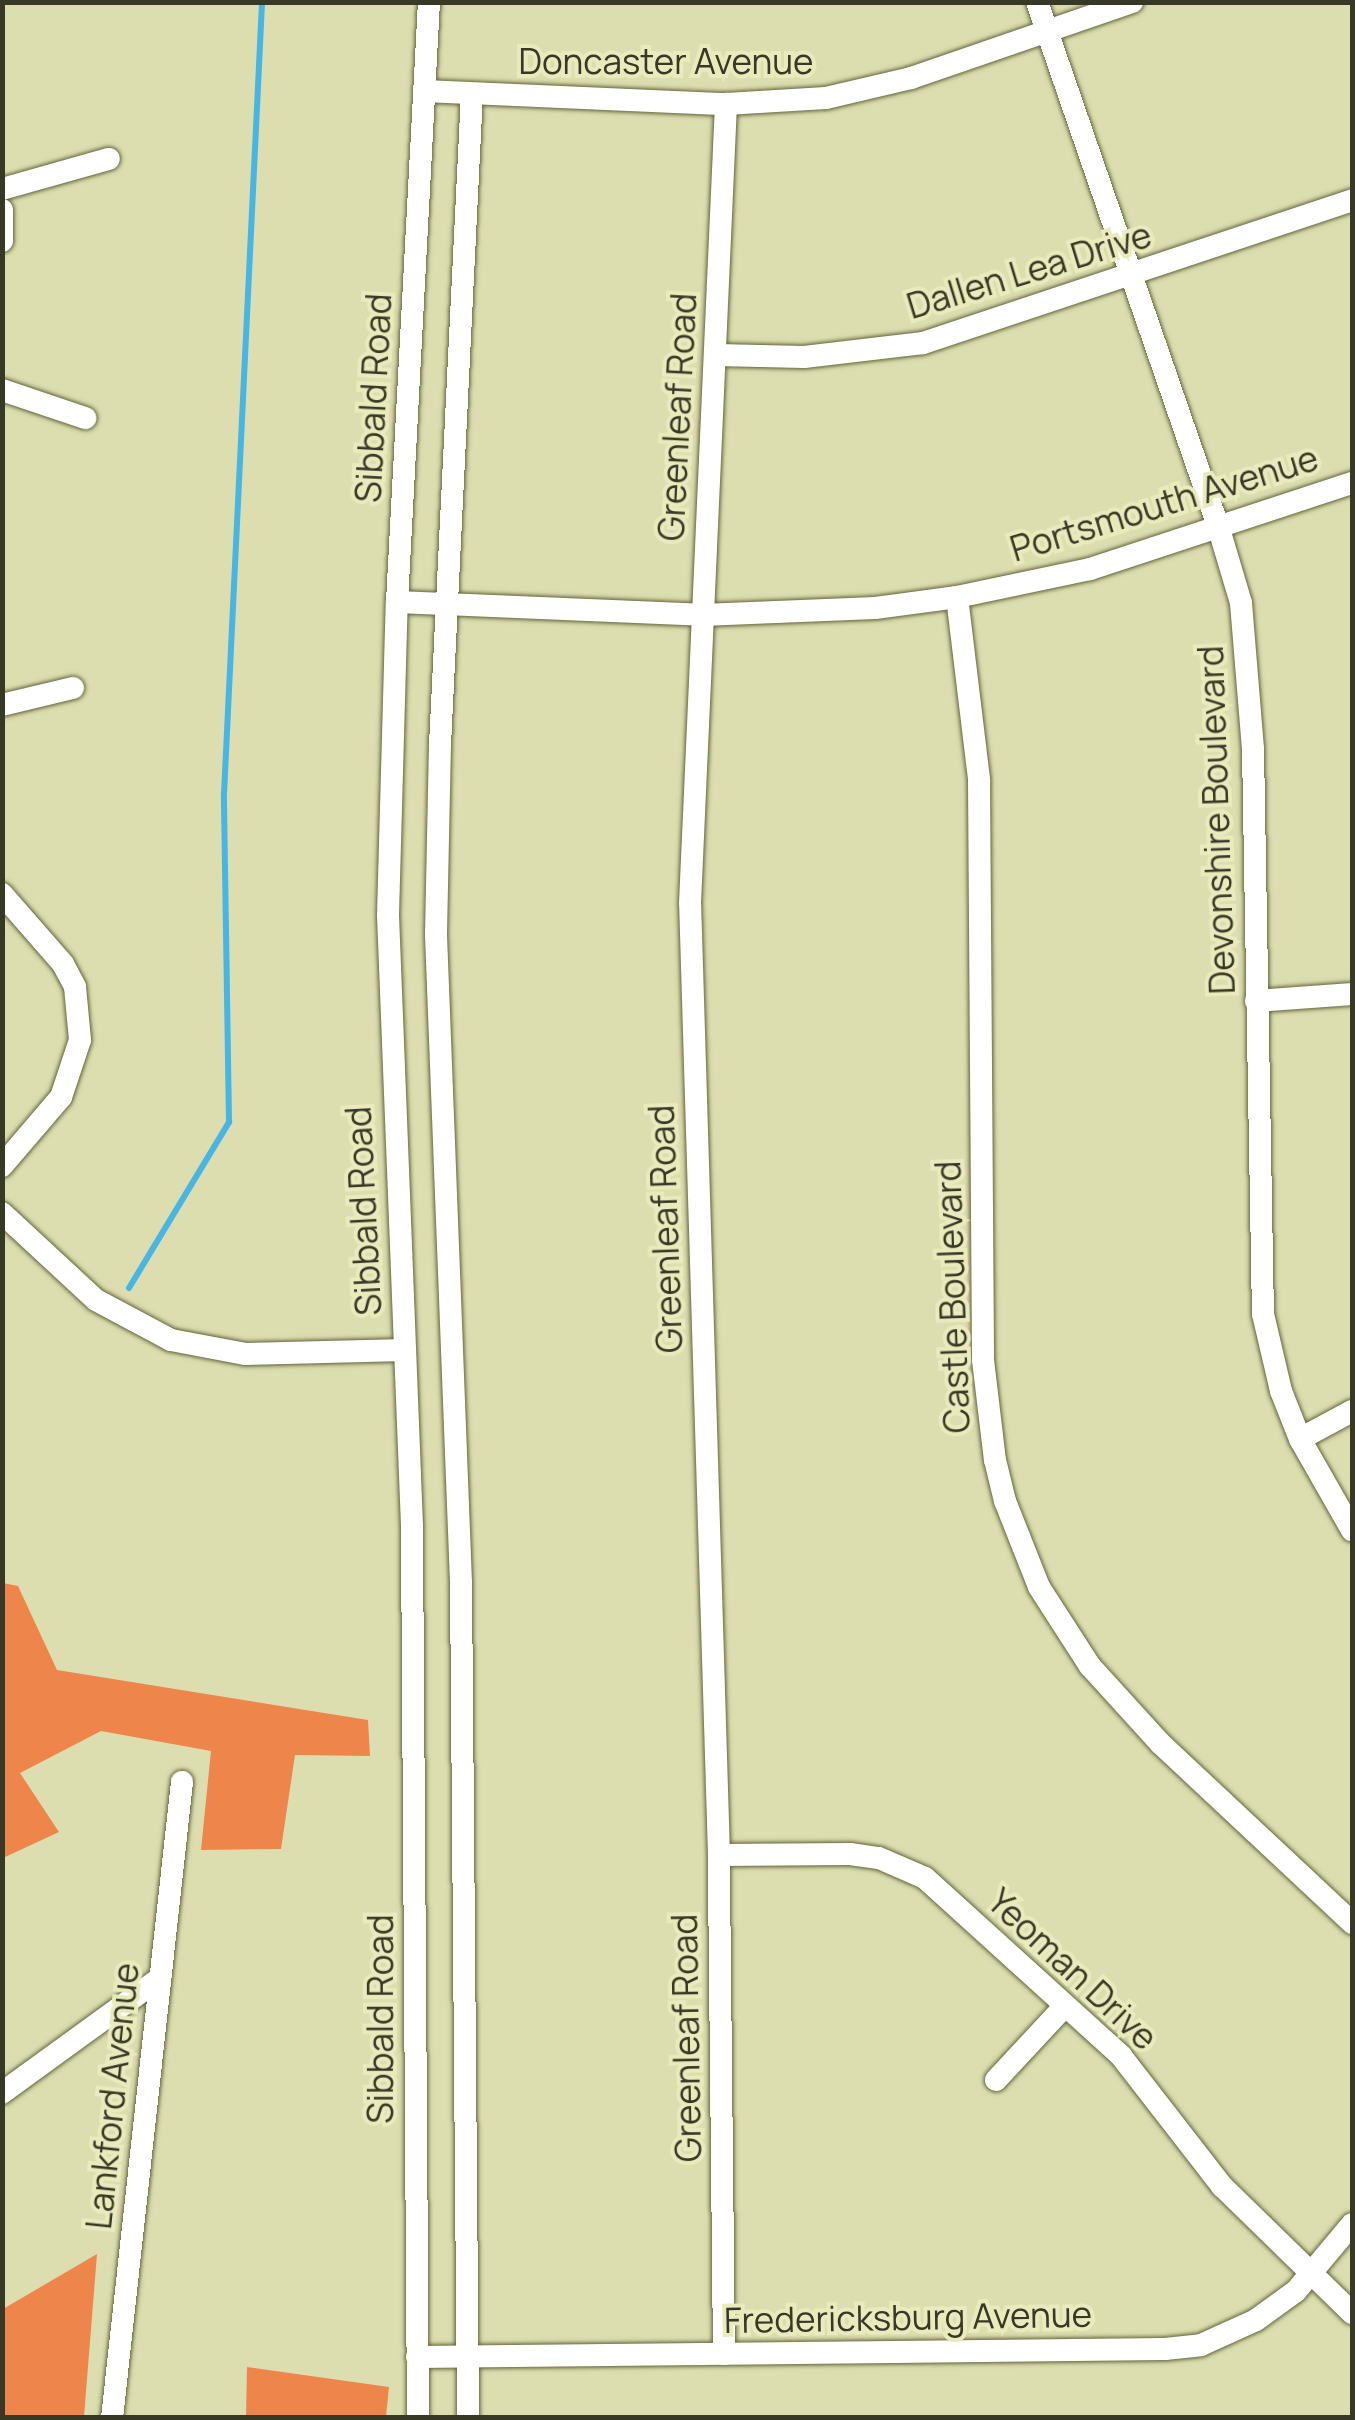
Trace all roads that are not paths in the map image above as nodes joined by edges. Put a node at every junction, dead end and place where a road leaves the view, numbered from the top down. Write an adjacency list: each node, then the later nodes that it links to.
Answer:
1 (428, 2): 5 (street, Sibbald Road)
2 (1037, 2): 4 (street, Devonshire Boulevard)
3 (1132, 2): 4 (street, Doncaster Avenue)
4 (1047, 32): 7 (street, Doncaster Avenue); 13 (street, Devonshire Boulevard)
5 (424, 91): 6 (street, Doncaster Avenue); 20 (street, Sibbald Road)
6 (472, 94): 7 (street, Doncaster Avenue); 21 (street)
7 (726, 104): 14 (street, Greenleaf Road)
8 (109, 159): 9 (street)
9 (2, 189)
10 (1352, 200): 13 (street, Dallen Lea Drive)
11 (2, 210): 12 (street)
12 (2, 241)
13 (1132, 276): 14 (street, Dallen Lea Drive); 18 (street, Devonshire Boulevard)
14 (716, 355): 22 (street, Greenleaf Road)
15 (2, 390): 16 (street)
16 (85, 418)
17 (1352, 483): 18 (street, Portsmouth Avenue)
18 (1219, 529): 19 (street, Portsmouth Avenue); 27 (street, Devonshire Boulevard)
19 (957, 598): 22 (street, Portsmouth Avenue); 36 (street, Castle Boulevard)
20 (397, 602): 21 (street, Portsmouth Avenue); 30 (street, Sibbald Road)
21 (448, 603): 22 (street, Portsmouth Avenue); 45 (street)
22 (702, 615): 35 (street, Greenleaf Road)
23 (73, 688): 24 (street)
24 (2, 704)
25 (2, 894): 28 (street)
26 (1352, 994): 27 (street)
27 (1256, 1000): 32 (street, Devonshire Boulevard)
28 (2, 1166)
29 (2, 1213): 30 (street)
30 (405, 1350): 46 (street, Sibbald Road)
31 (1352, 1411): 32 (street)
32 (1300, 1439): 33 (street, Devonshire Boulevard)
33 (1352, 1530)
34 (182, 1782): 37 (street, Lankford Avenue)
35 (719, 1855): 38 (street, Yeoman Drive); 44 (street, Greenleaf Road)
36 (1352, 1922)
37 (160, 1978): 40 (street); 47 (street, Lankford Avenue)
38 (1063, 2008): 39 (street); 42 (street, Yeoman Drive)
39 (996, 2080)
40 (2, 2094)
41 (1352, 2224): 42 (street, Fredericksburg Avenue)
42 (1312, 2274): 43 (street, Yeoman Drive); 44 (street, Fredericksburg Avenue)
43 (1352, 2312)
44 (724, 2354): 45 (street, Fredericksburg Avenue)
45 (467, 2356): 46 (street, Fredericksburg Avenue); 49 (street)
46 (417, 2357): 48 (street, Sibbald Road)
47 (112, 2418)
48 (418, 2418)
49 (468, 2418)

